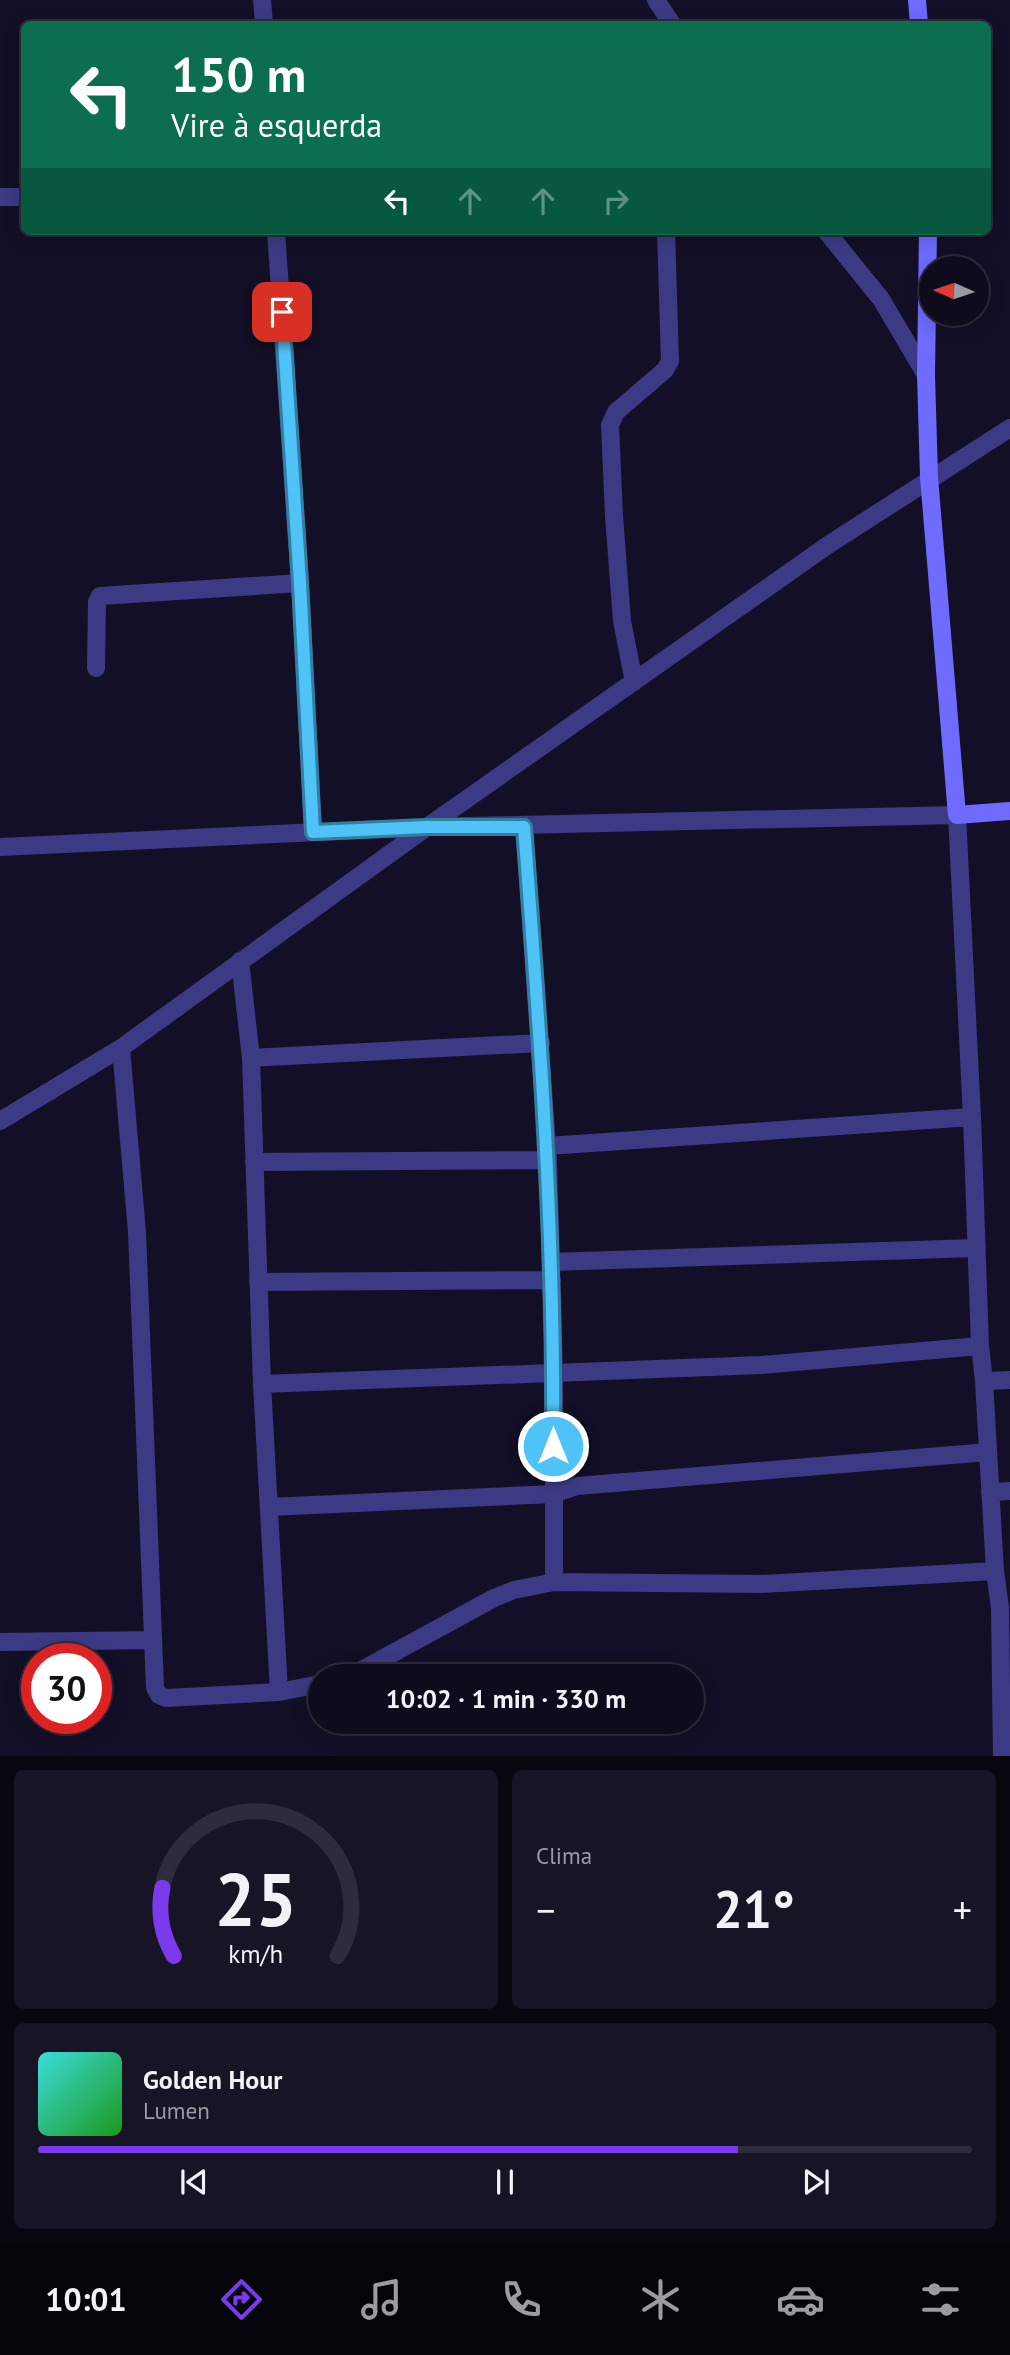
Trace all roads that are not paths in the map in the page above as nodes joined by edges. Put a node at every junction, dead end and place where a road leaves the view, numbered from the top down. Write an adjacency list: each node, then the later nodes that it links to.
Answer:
1 (262, 0): 4 (street)
2 (656, 0): 5 (street)
3 (917, 0): 6 (street)
4 (264, 21)
5 (670, 21)
6 (919, 21)
7 (0, 197): 8 (street)
8 (21, 197)
9 (276, 235): 16 (street)
10 (666, 235): 18 (street)
11 (829, 235): 13 (street)
12 (928, 235): 13 (street)
13 (926, 375): 15 (street)
14 (1010, 428): 15 (street)
15 (929, 477): 18 (street); 20 (street)
16 (300, 583): 17 (street); 23 (street)
17 (96, 668)
18 (634, 682): 21 (street)
19 (1010, 811): 20 (street)
20 (957, 815): 22 (street); 29 (street)
21 (427, 827): 22 (street); 23 (street); 25 (street)
22 (524, 827): 26 (street)
23 (313, 832): 24 (street)
24 (0, 847)
25 (240, 961): 27 (street); 28 (street)
26 (541, 1043): 28 (street); 31 (street)
27 (121, 1048): 30 (street); 49 (street)
28 (251, 1058): 32 (street)
29 (972, 1117): 31 (street); 33 (street)
30 (0, 1121)
31 (547, 1153): 32 (street); 34 (street)
32 (254, 1163): 35 (street)
33 (975, 1248): 34 (street); 36 (street)
34 (552, 1271): 35 (street); 37 (street)
35 (258, 1282): 40 (street)
36 (980, 1346): 37 (street); 39 (street)
37 (554, 1375): 40 (street); 44 (street)
38 (1010, 1380): 39 (street)
39 (984, 1381): 41 (street)
40 (262, 1384): 45 (street)
41 (988, 1452): 43 (street); 44 (street)
42 (1010, 1491): 43 (street)
43 (990, 1492): 46 (street)
44 (553, 1494): 45 (street); 47 (street)
45 (269, 1507): 53 (street)
46 (995, 1571): 47 (street); 48 (street)
47 (554, 1582): 51 (street)
48 (1005, 1607): 54 (street)
49 (153, 1640): 50 (street); 53 (street)
50 (0, 1642)
51 (373, 1664)
52 (308, 1686): 53 (street)
53 (279, 1692)
54 (1002, 1756)

